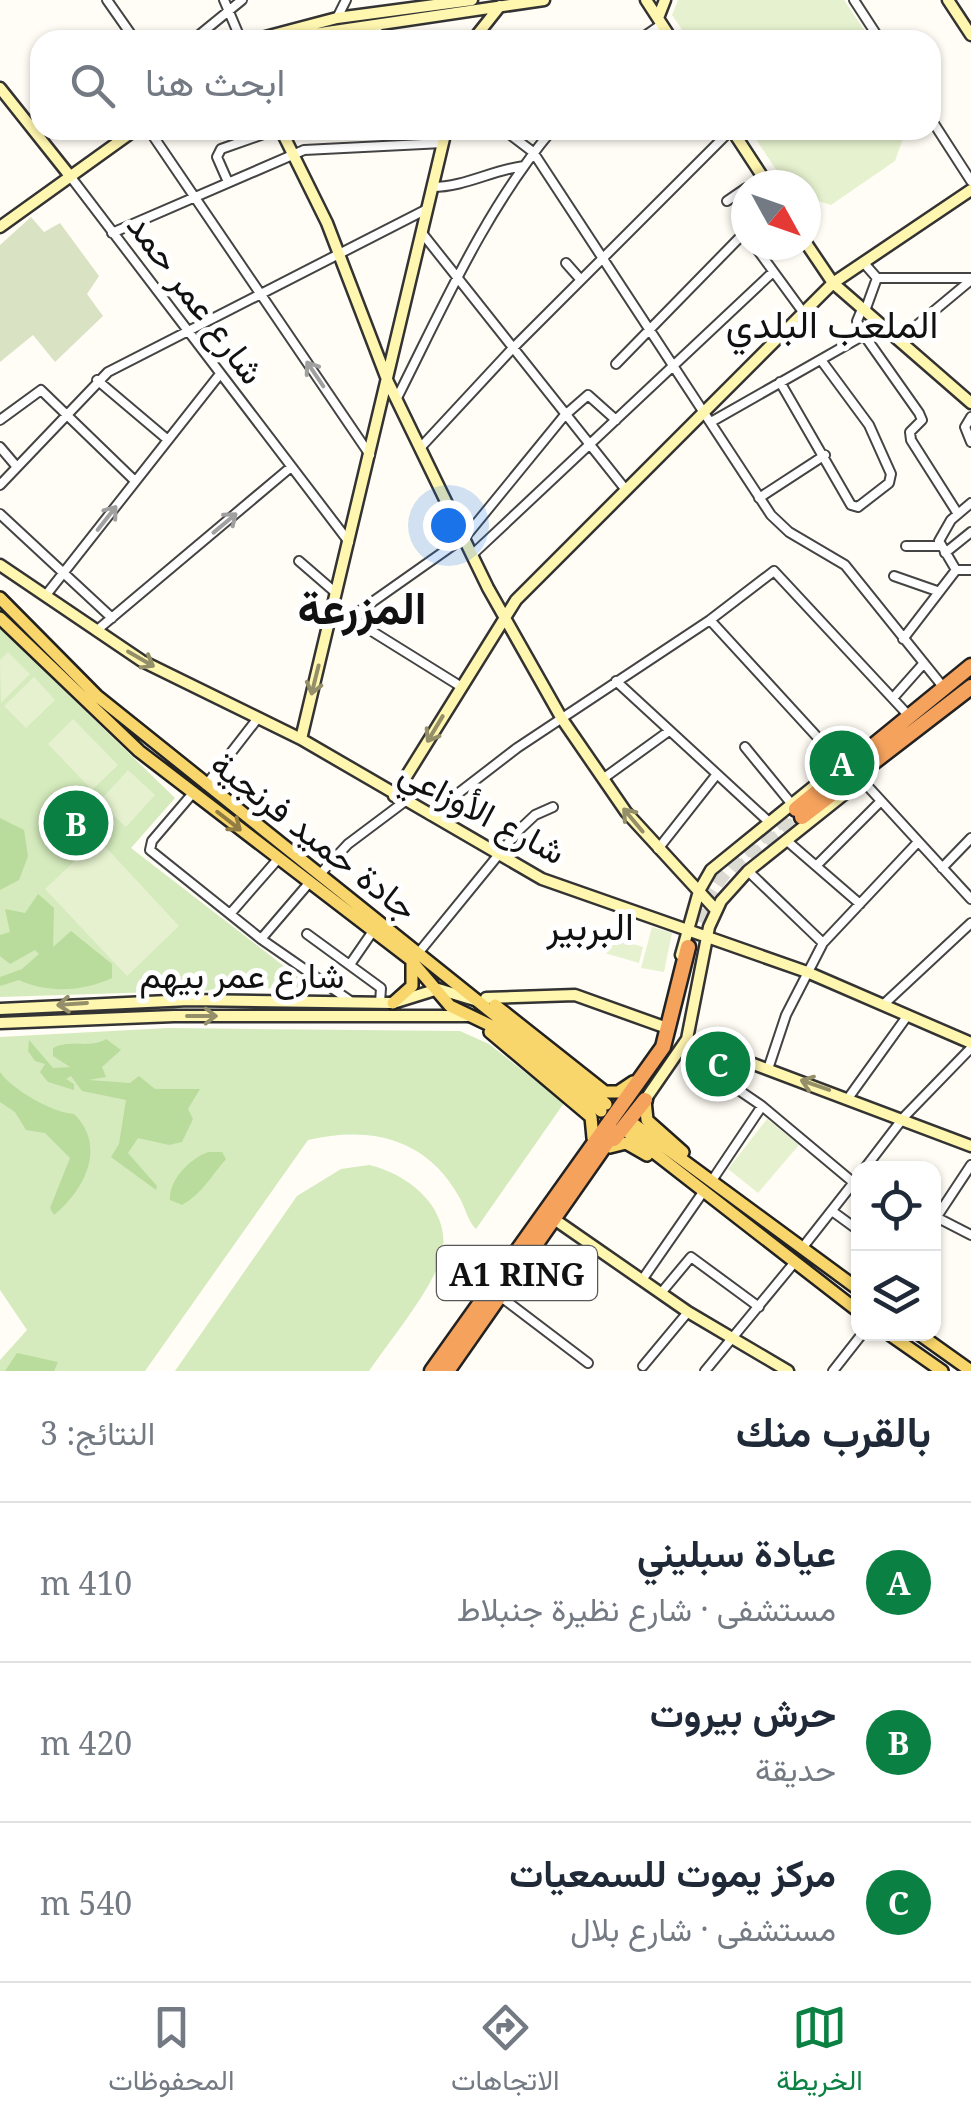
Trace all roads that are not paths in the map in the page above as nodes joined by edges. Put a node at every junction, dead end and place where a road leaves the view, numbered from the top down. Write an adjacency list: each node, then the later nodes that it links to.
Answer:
1 (106, 0): 17 (street)
2 (242, 0): 13 (street)
3 (346, 0): 14 (street)
4 (472, 0): 12 (street)
5 (544, 0): 10 (street)
6 (646, 0): 15 (street)
7 (665, 0): 15 (street)
8 (854, 0): 27 (street)
9 (948, 0): 28 (street)
10 (524, 1): 11 (street)
11 (501, 3): 16 (street); 24 (street)
12 (417, 4): 16 (street)
13 (226, 5): 18 (street); 19 (street)
14 (337, 18): 16 (street); 20 (street)
15 (660, 21): 25 (street); 26 (street)
16 (368, 24): 21 (street); 22 (street); 23 (street)
17 (128, 30)
18 (202, 30)
19 (237, 30)
20 (292, 30)
21 (332, 30)
22 (368, 30)
23 (376, 30)
24 (481, 30)
25 (650, 30)
26 (666, 30)
27 (874, 30)
28 (971, 35)
29 (0, 88): 30 (street, شارع عمر حمد)
30 (30, 126)
31 (941, 134): 48 (street)
32 (41, 140): 47 (street, شارع عمر حمد)
33 (121, 140): 47 (street)
34 (156, 140): 52 (street)
35 (246, 140): 49 (street)
36 (284, 140): 44 (street)
37 (444, 140): 42 (street)
38 (517, 140): 43 (street)
39 (543, 140): 43 (street)
40 (721, 140): 61 (street)
41 (738, 140): 46 (street)
42 (443, 143): 44 (street); 50 (street)
43 (533, 152): 45 (street); 61 (street)
44 (294, 156): 49 (street); 60 (street)
45 (524, 166): 50 (street); 67 (street)
46 (758, 170)
47 (70, 176): 56 (street); 57 (street, شارع عمر حمد)
48 (971, 181)
49 (228, 182): 52 (street)
50 (432, 188): 55 (street)
51 (971, 190): 65 (street)
52 (196, 195): 57 (street); 72 (street)
53 (731, 198): 54 (street)
54 (727, 201)
55 (428, 209): 58 (street); 60 (street)
56 (0, 227)
57 (112, 233): 76 (street, شارع عمر حمد)
58 (422, 233): 67 (street); 85 (street)
59 (731, 247): 75 (street)
60 (338, 254): 72 (street); 85 (street)
61 (604, 258): 70 (street); 75 (street)
62 (765, 260): 66 (street)
63 (818, 260): 71 (street)
64 (566, 262): 70 (street)
65 (863, 262): 68 (street); 71 (street)
66 (773, 272): 74 (street); 82 (street)
67 (456, 278): 79 (street); 87 (street)
68 (877, 278): 69 (street); 73 (street)
69 (971, 279): 78 (street)
70 (581, 280): 79 (street)
71 (832, 282): 73 (street); 74 (street)
72 (262, 295): 76 (street); 100 (street, one-way to 72)
73 (864, 310): 77 (street); 78 (street)
74 (803, 312): 91 (street)
75 (650, 329): 81 (street); 82 (street)
76 (188, 333): 83 (street, شارع عمر حمد); 84 (street)
77 (864, 335): 80 (street); 110 (street)
78 (899, 340): 88 (street)
79 (512, 349): 90 (street); 98 (street)
80 (821, 360): 86 (street); 101 (street)
81 (616, 364)
82 (675, 366): 91 (street); 94 (street)
83 (220, 374): 95 (street); 103 (street, شارع عمر حمد)
84 (96, 380): 89 (street); 95 (street)
85 (388, 382): 87 (street); 100 (street)
86 (780, 382): 91 (street); 101 (street)
87 (397, 398): 98 (street)
88 (969, 398)
89 (64, 416): 93 (street); 102 (street); 104 (street)
90 (564, 416): 94 (street); 99 (street); 112 (street)
91 (708, 417): 106 (street); 107 (street)
92 (971, 417): 96 (street)
93 (0, 420)
94 (616, 420): 99 (street)
95 (168, 440): 104 (street)
96 (971, 442)
97 (0, 447): 102 (street)
98 (421, 447): 112 (street)
99 (589, 448): 106 (street); 116 (street)
100 (370, 455): 113 (street)
101 (826, 455): 107 (street)
102 (17, 467): 105 (street)
103 (291, 467): 113 (street, شارع عمر حمد); 131 (street, one-way to 103)
104 (135, 481): 121 (street, one-way to 104)
105 (0, 485)
106 (626, 490): 129 (street)
107 (758, 498): 134 (street)
108 (971, 503): 110 (street)
109 (0, 514): 121 (street)
110 (958, 514): 115 (street)
111 (971, 532): 115 (street)
112 (466, 536): 116 (street); 128 (street)
113 (349, 542): 124 (street)
114 (906, 546): 115 (street)
115 (942, 549): 119 (street)
116 (474, 553): 129 (street)
117 (299, 561): 124 (street)
118 (1, 565): 125 (street, شارع الأوزاعي)
119 (956, 570): 120 (street); 123 (street)
120 (971, 570)
121 (66, 572): 125 (street); 131 (street)
122 (894, 576): 123 (street)
123 (937, 590): 134 (street)
124 (336, 593): 127 (street)
125 (46, 595): 133 (street, شارع الأوزاعي)
126 (0, 598): 153 (main road, جادة حميد فرنجية)
127 (333, 607): 128 (street); 147 (street, one-way to 147)
128 (351, 617): 138 (street)
129 (505, 617): 138 (street); 144 (street)
130 (0, 618): 154 (main road, جادة حميد فرنجية)
131 (112, 618): 133 (street)
132 (710, 620): 137 (street); 141 (street); 149 (street)
133 (96, 631): 143 (street, شارع الأوزاعي, one-way to 143)
134 (904, 639): 135 (street)
135 (924, 663): 140 (street); 141 (street)
136 (971, 666): 140 (highway)
137 (616, 681): 144 (street); 145 (street)
138 (460, 686): 155 (street, one-way to 155)
139 (971, 687): 146 (highway)
140 (944, 688): 142 (highway)
141 (893, 698): 142 (street)
142 (909, 716): 149 (highway); 158 (highway)
143 (258, 718): 147 (street, شارع الأوزاعي); 153 (street)
144 (562, 720): 151 (street); 159 (street)
145 (669, 731): 150 (street); 151 (street)
146 (914, 732): 152 (highway); 158 (highway)
147 (301, 739): 155 (street, شارع الأوزاعي)
148 (745, 747): 158 (street)
149 (842, 764): 158 (street)
150 (716, 774): 160 (street); 164 (street)
151 (604, 778): 164 (street, one-way to 151)
152 (862, 780): 156 (street); 162 (street)
153 (206, 785): 170 (main road, جادة حميد فرنجية)
154 (193, 793): 166 (main road, جادة حميد فرنجية, one-way to 166); 177 (street)
155 (399, 799): 159 (street, شارع الأوزاعي); 170 (street)
156 (880, 802): 163 (street); 167 (street)
157 (553, 807): 165 (street)
158 (796, 809): 160 (street)
159 (429, 815): 165 (street, شارع الأوزاعي)
160 (768, 821): 172 (street)
161 (971, 838): 168 (street)
162 (786, 840): 167 (street); 169 (street)
163 (918, 842): 168 (street); 175 (street)
164 (658, 849): 172 (street)
165 (504, 853): 179 (street, شارع الأوزاعي); 185 (street)
166 (278, 859): 171 (main road, جادة حميد فرنجية); 177 (street)
167 (816, 866): 175 (street)
168 (942, 868): 174 (street)
169 (748, 871): 173 (street); 183 (street)
170 (320, 874): 185 (main road, جادة حميد فرنجية)
171 (309, 883): 180 (main road, جادة حميد فرنجية); 182 (street)
172 (702, 886): 173 (street); 176 (street); 179 (street)
173 (729, 890): 176 (street)
174 (971, 898)
175 (860, 904): 183 (street)
176 (716, 910): 184 (street)
177 (230, 914): 182 (street)
178 (971, 922): 192 (street)
179 (686, 929): 184 (street, شارع الأوزاعي); 184 (street)
180 (373, 931): 185 (main road, جادة حميد فرنجية); 186 (street)
181 (307, 934): 186 (street)
182 (262, 939): 189 (street)
183 (823, 943): 187 (street)
184 (696, 945): 187 (street, شارع الأوزاعي); 198 (street); 199 (street); 213 (highway, A1 RING); 220 (highway, A1 RING)
185 (415, 955): 188 (main road, جادة حميد فرنجية); 190 (main road, جادة حميد فرنجية); 191 (main road)
186 (352, 964): 191 (street)
187 (807, 972): 192 (street, شارع الأوزاعي); 202 (street)
188 (432, 990): 190 (street); 191 (street, شارع عمر بيهم); 196 (main road, جادة حميد فرنجية)
189 (348, 1000): 191 (street, شارع عمر بيهم); 193 (street, شارع عمر بيهم, one-way to 193); 195 (street)
190 (482, 1000): 196 (main road, جادة حميد فرنجية); 198 (street); 203 (main road)
191 (387, 1002)
192 (884, 1004): 194 (street, شارع الأوزاعي)
193 (0, 1009)
194 (908, 1014): 200 (street, شارع الأوزاعي); 204 (street)
195 (353, 1016): 196 (street, شارع عمر بيهم); 197 (street, شارع عمر بيهم, one-way to 195)
196 (472, 1017): 208 (main road)
197 (0, 1023)
198 (666, 1028): 203 (street)
199 (686, 1039): 201 (street); 202 (street)
200 (971, 1045): 207 (street)
201 (680, 1050): 205 (street); 206 (street)
202 (768, 1069): 204 (street, one-way to 202)
203 (633, 1082): 208 (highway)
204 (848, 1097): 207 (street)
205 (645, 1100): 210 (highway); 214 (main road)
206 (762, 1106): 214 (street); 215 (street)
207 (904, 1117): 209 (street); 211 (street)
208 (593, 1138): 220 (highway)
209 (971, 1146)
210 (606, 1149): 213 (highway); 217 (main road)
211 (870, 1161)
212 (971, 1165): 218 (street)
213 (585, 1175): 220 (highway, A1 RING)
214 (715, 1176): 221 (main road)
215 (851, 1176)
216 (851, 1186): 219 (street)
217 (701, 1195): 224 (main road); 228 (street)
218 (941, 1210)
219 (832, 1211): 223 (street); 226 (street)
220 (549, 1215): 228 (street); 231 (highway, A1 RING); 243 (highway, A1 RING)
221 (768, 1221): 224 (main road); 226 (main road)
222 (941, 1222): 225 (street)
223 (851, 1225)
224 (752, 1230): 227 (main road)
225 (971, 1235)
226 (803, 1246): 229 (main road)
227 (794, 1262): 232 (street); 233 (main road)
228 (642, 1280): 230 (street)
229 (851, 1284)
230 (660, 1293): 232 (street); 234 (street)
231 (501, 1297): 239 (street); 241 (highway, A1 RING)
232 (759, 1306): 235 (street)
233 (851, 1307)
234 (688, 1312): 235 (street); 240 (street)
235 (734, 1338): 242 (street); 244 (street)
236 (856, 1341): 245 (street)
237 (899, 1341): 246 (main road)
238 (929, 1341): 247 (main road)
239 (588, 1364)
240 (643, 1366)
241 (450, 1370)
242 (786, 1370)
243 (432, 1371)
244 (705, 1371)
245 (832, 1371)
246 (942, 1371)
247 (971, 1371)

